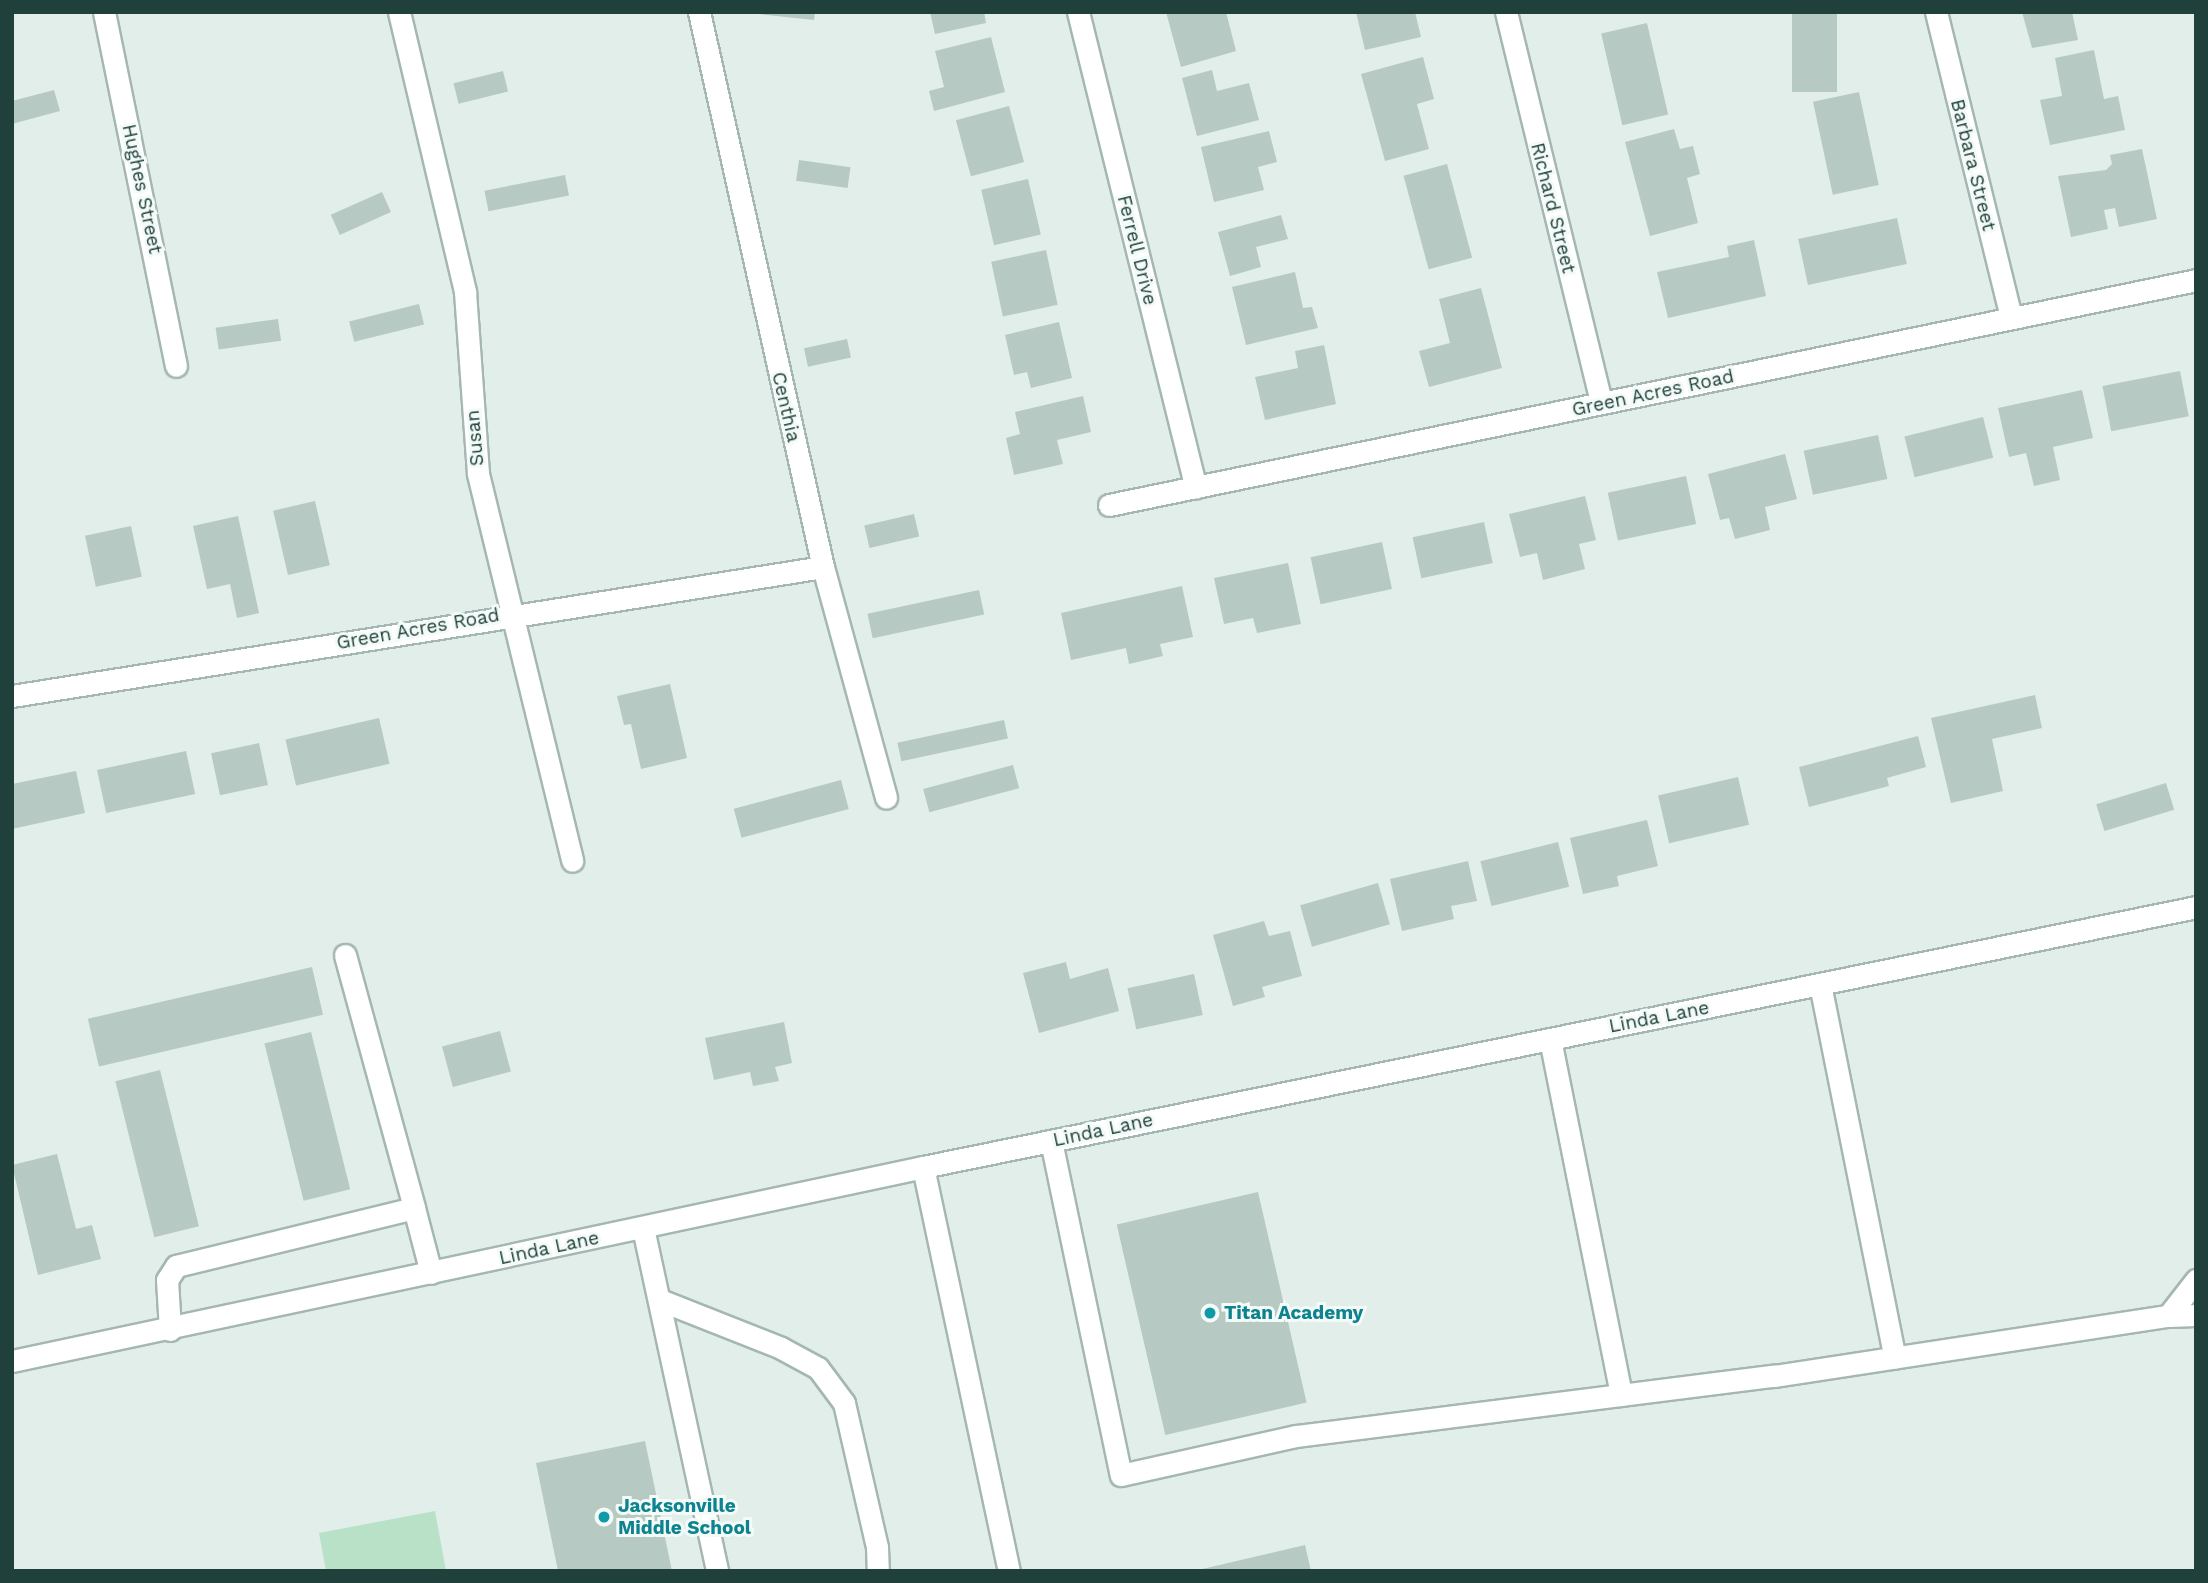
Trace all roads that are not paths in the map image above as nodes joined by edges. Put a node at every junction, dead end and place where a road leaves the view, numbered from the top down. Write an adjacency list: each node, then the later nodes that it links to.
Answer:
1 (104, 12): 9 (street, Hughes Street)
2 (399, 12): 14 (street, Susan)
3 (699, 12): 13 (street, Centhia)
4 (1078, 12): 11 (street, Ferrell Drive)
5 (1506, 12): 10 (street, Richard Street)
6 (1936, 12): 8 (street, Barbara Street)
7 (2196, 280): 8 (street, Green Acres Road)
8 (2011, 318): 10 (street, Green Acres Road)
9 (176, 366)
10 (1601, 403): 11 (street, Green Acres Road)
11 (1196, 488): 12 (street, Green Acres Road)
12 (1110, 506)
13 (824, 568): 14 (street, Green Acres Road); 16 (street, Centhia)
14 (509, 614): 15 (street, Green Acres Road); 17 (street, Susan)
15 (12, 696)
16 (886, 799)
17 (572, 861)
18 (2196, 907): 20 (street, Linda Lane)
19 (345, 955): 24 (street)
20 (1820, 984): 21 (street, Linda Lane); 32 (street)
21 (1550, 1039): 22 (street, Linda Lane); 34 (street)
22 (1051, 1141): 23 (street, Linda Lane); 34 (street)
23 (923, 1167): 25 (street, Linda Lane); 37 (street)
24 (414, 1208): 26 (street); 31 (street)
25 (643, 1228): 26 (street, Linda Lane); 28 (street)
26 (431, 1273): 31 (street, Linda Lane)
27 (2196, 1280): 29 (street)
28 (660, 1300): 35 (street); 36 (street)
29 (2168, 1315): 30 (street); 32 (street)
30 (2196, 1315)
31 (170, 1330): 33 (street, Linda Lane)
32 (1895, 1358): 34 (street)
33 (12, 1362)
34 (1621, 1395)
35 (717, 1571)
36 (878, 1571)
37 (1009, 1571)

